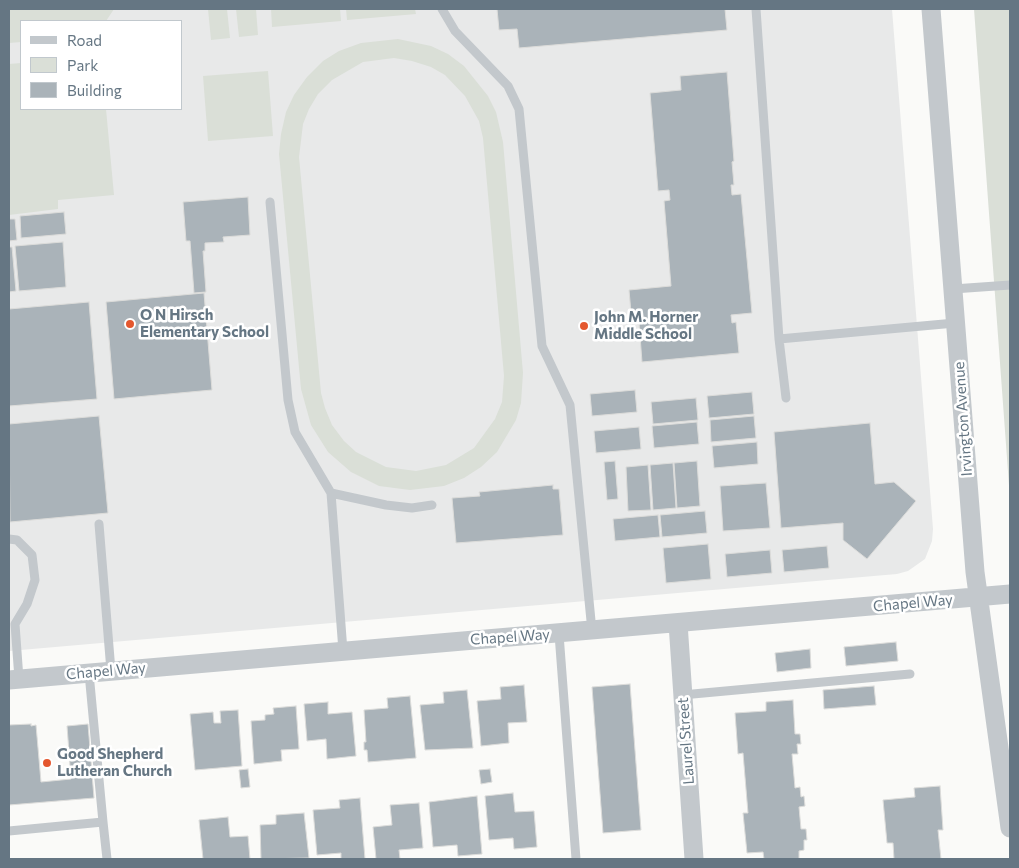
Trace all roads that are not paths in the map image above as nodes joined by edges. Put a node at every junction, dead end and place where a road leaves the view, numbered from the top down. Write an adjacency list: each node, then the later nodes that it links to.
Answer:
1 (442, 9): 18 (lane)
2 (756, 9): 8 (lane)
3 (931, 9): 6 (street, Irvington Avenue)
4 (270, 202): 10 (lane)
5 (1010, 285): 6 (lane)
6 (952, 289): 7 (street, Irvington Avenue)
7 (955, 323): 8 (lane); 15 (street, Irvington Avenue)
8 (779, 340): 9 (lane)
9 (786, 398)
10 (331, 493): 11 (lane); 20 (lane)
11 (432, 505)
12 (99, 524): 21 (lane)
13 (9, 539): 16 (lane)
14 (1010, 594): 15 (street, Chapel Way)
15 (978, 596): 17 (street, Chapel Way); 27 (street, Irvington Avenue)
16 (12, 623): 24 (lane)
17 (678, 623): 18 (street, Chapel Way); 25 (street, Laurel Street)
18 (592, 631): 19 (street, Chapel Way)
19 (559, 634): 20 (street, Chapel Way); 30 (lane)
20 (343, 651): 21 (street, Chapel Way)
21 (111, 671): 22 (street, Chapel Way)
22 (89, 673): 24 (street, Chapel Way); 26 (lane)
23 (910, 674): 25 (lane)
24 (14, 679)
25 (682, 695): 31 (street, Laurel Street)
26 (103, 822): 28 (lane); 29 (lane)
27 (1010, 828)
28 (9, 831)
29 (107, 859)
30 (576, 859)
31 (694, 859)

